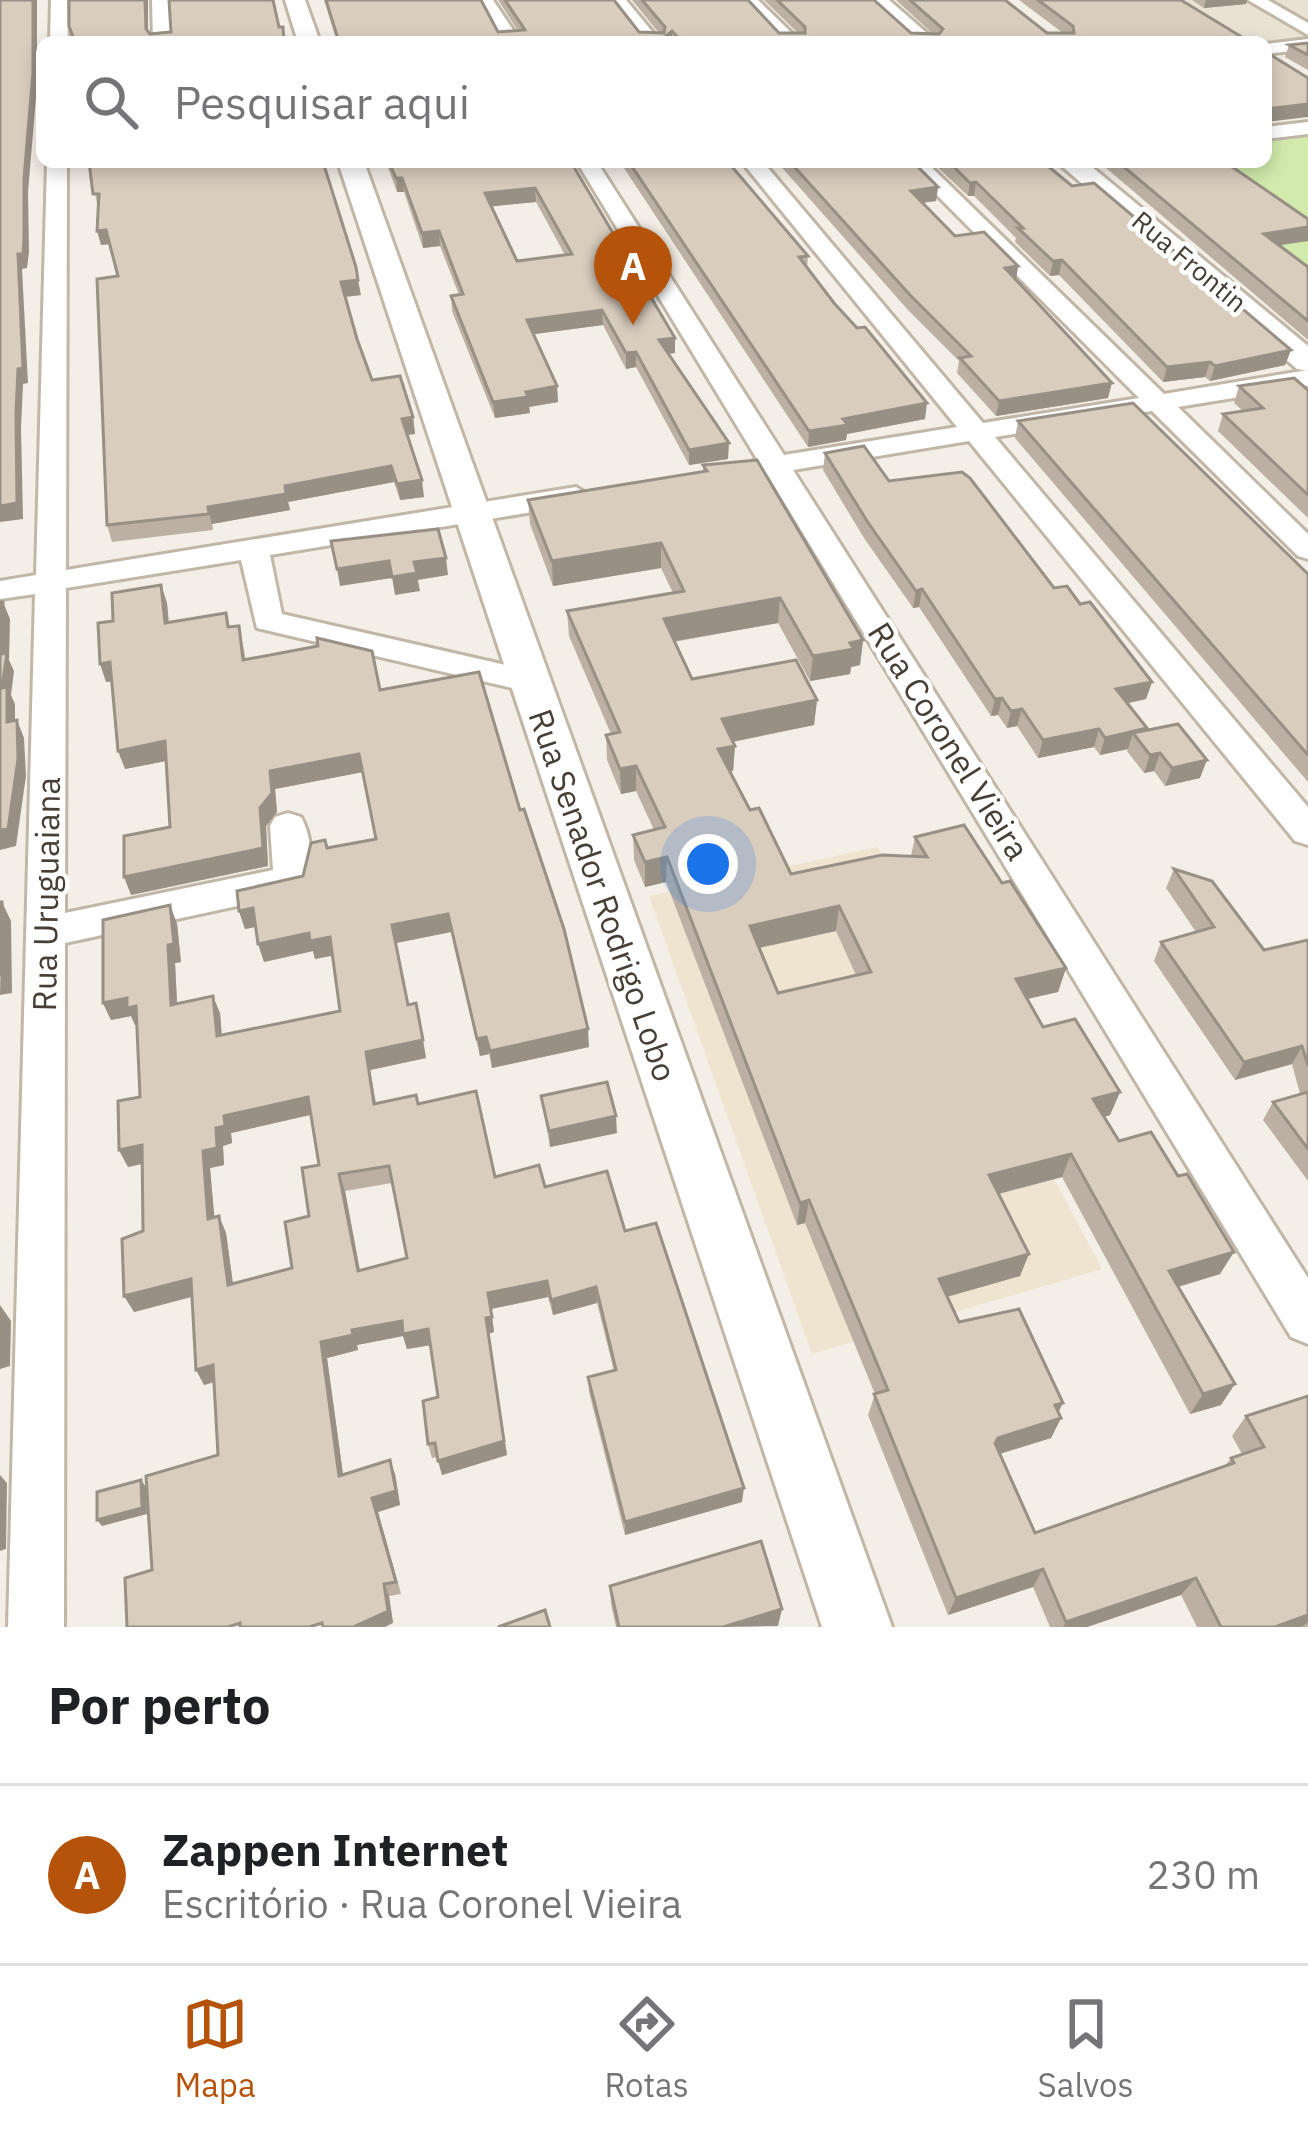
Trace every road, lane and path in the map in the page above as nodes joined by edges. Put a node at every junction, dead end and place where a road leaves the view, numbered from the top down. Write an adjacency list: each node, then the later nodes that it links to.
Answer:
1 (59, 0): 11 (street)
2 (160, 0): 12 (street)
3 (295, 0): 13 (street)
4 (485, 0): 14 (street)
5 (617, 0): 15 (street)
6 (749, 0): 16 (street)
7 (876, 0): 17 (street)
8 (1262, 3): 9 (street); 10 (street)
9 (1308, 14)
10 (1308, 30)
11 (59, 36)
12 (162, 36)
13 (307, 36)
14 (508, 36)
15 (647, 36)
16 (786, 36)
17 (919, 36)
18 (1308, 44): 19 (street)
19 (1272, 57)
20 (1308, 128): 21 (street)
21 (1272, 132)
22 (57, 168): 38 (street, Rua Uruguaiana)
23 (353, 168): 35 (street, Rua Senador Rodrigo Lobo)
24 (591, 168): 32 (street, Rua Coronel Vieira)
25 (757, 168): 31 (street)
26 (920, 168): 30 (street)
27 (1077, 168): 28 (street, Rua Frontin)
28 (1308, 362)
29 (1308, 378): 30 (street)
30 (1158, 403): 31 (street); 37 (street)
31 (976, 432): 32 (street); 42 (street)
32 (777, 464): 33 (street); 44 (street, Rua Coronel Vieira)
33 (730, 472)
34 (613, 490): 35 (street)
35 (472, 513): 36 (street); 40 (street, Rua Senador Rodrigo Lobo)
36 (254, 548): 38 (street); 40 (street)
37 (1308, 550)
38 (51, 581): 39 (street); 43 (street, Rua Uruguaiana)
39 (0, 590)
40 (529, 681): 46 (street, Rua Senador Rodrigo Lobo)
41 (288, 826): 43 (street)
42 (1308, 832)
43 (45, 932): 45 (street, Rua Uruguaiana)
44 (1308, 1322)
45 (36, 1627)
46 (857, 1627)

